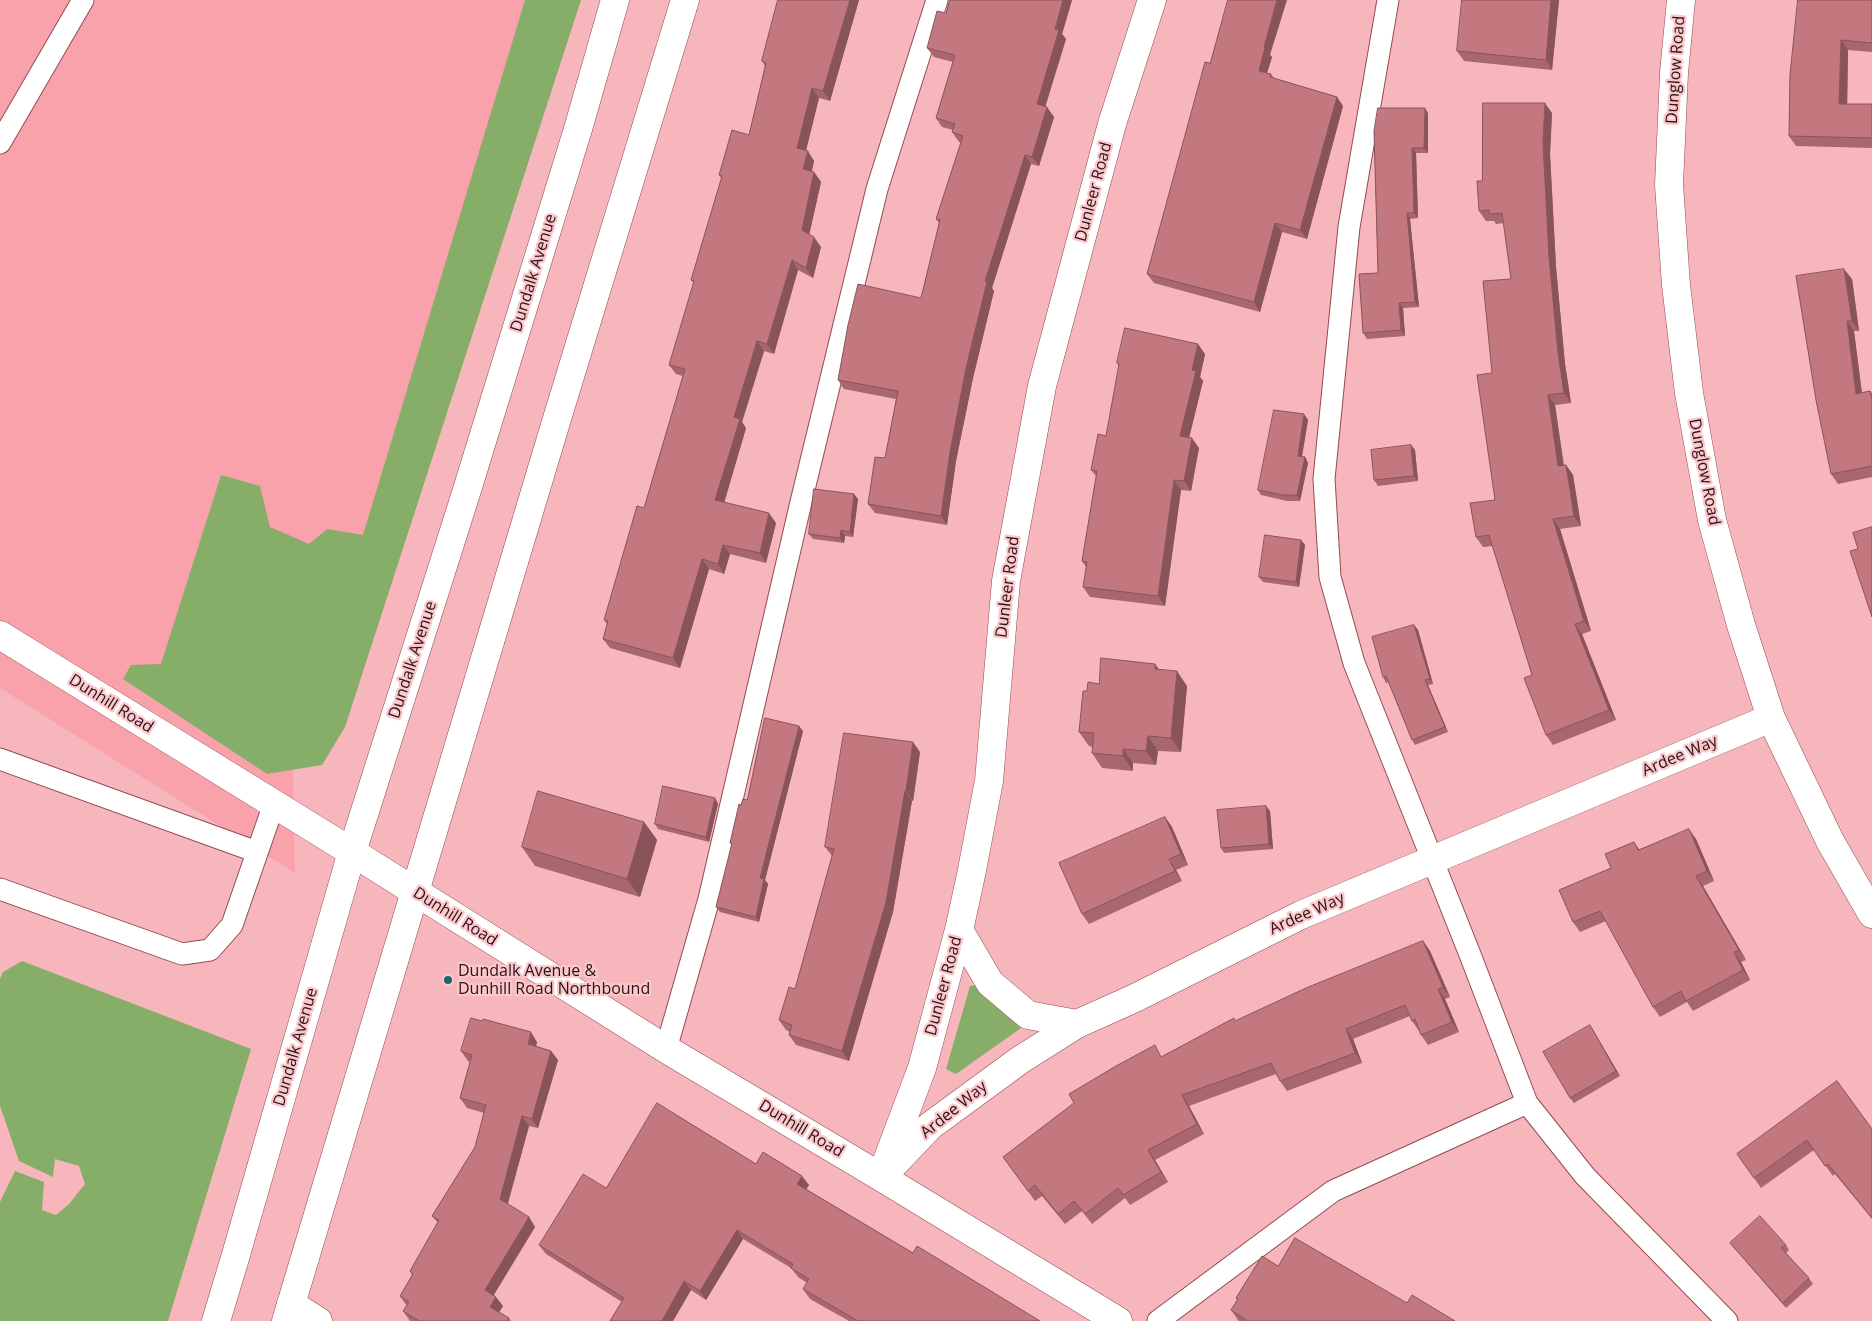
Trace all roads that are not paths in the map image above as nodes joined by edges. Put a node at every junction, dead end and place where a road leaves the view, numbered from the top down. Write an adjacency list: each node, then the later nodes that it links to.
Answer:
1 (84, 0): 8 (lane)
2 (615, 0): 14 (street, Dundalk Avenue)
3 (685, 0): 17 (street)
4 (937, 0): 21 (lane)
5 (1152, 0): 19 (street, Dunleer Road)
6 (1388, 0): 15 (lane)
7 (1681, 0): 10 (street, Dunglow Road)
8 (0, 143)
9 (0, 635): 12 (street, Dunhill Road)
10 (1771, 718): 15 (street, Ardee Way); 18 (street, Dunglow Road)
11 (0, 759): 13 (lane)
12 (274, 804): 13 (lane); 14 (street, Dunhill Road)
13 (257, 852): 16 (lane)
14 (352, 852): 17 (street, Dunhill Road); 25 (street, Dundalk Avenue)
15 (1433, 860): 20 (street, Ardee Way); 22 (lane)
16 (0, 889)
17 (414, 892): 21 (street, Dunhill Road); 24 (street)
18 (1872, 914)
19 (960, 930): 20 (street); 23 (street, Dunleer Road)
20 (1077, 1024): 23 (street, Ardee Way)
21 (666, 1049): 23 (street, Dunhill Road)
22 (1527, 1103): 28 (lane); 29 (lane)
23 (881, 1177): 27 (street, Dunhill Road)
24 (288, 1313): 26 (street)
25 (216, 1321)
26 (318, 1321)
27 (1118, 1321)
28 (1158, 1321)
29 (1727, 1321)

